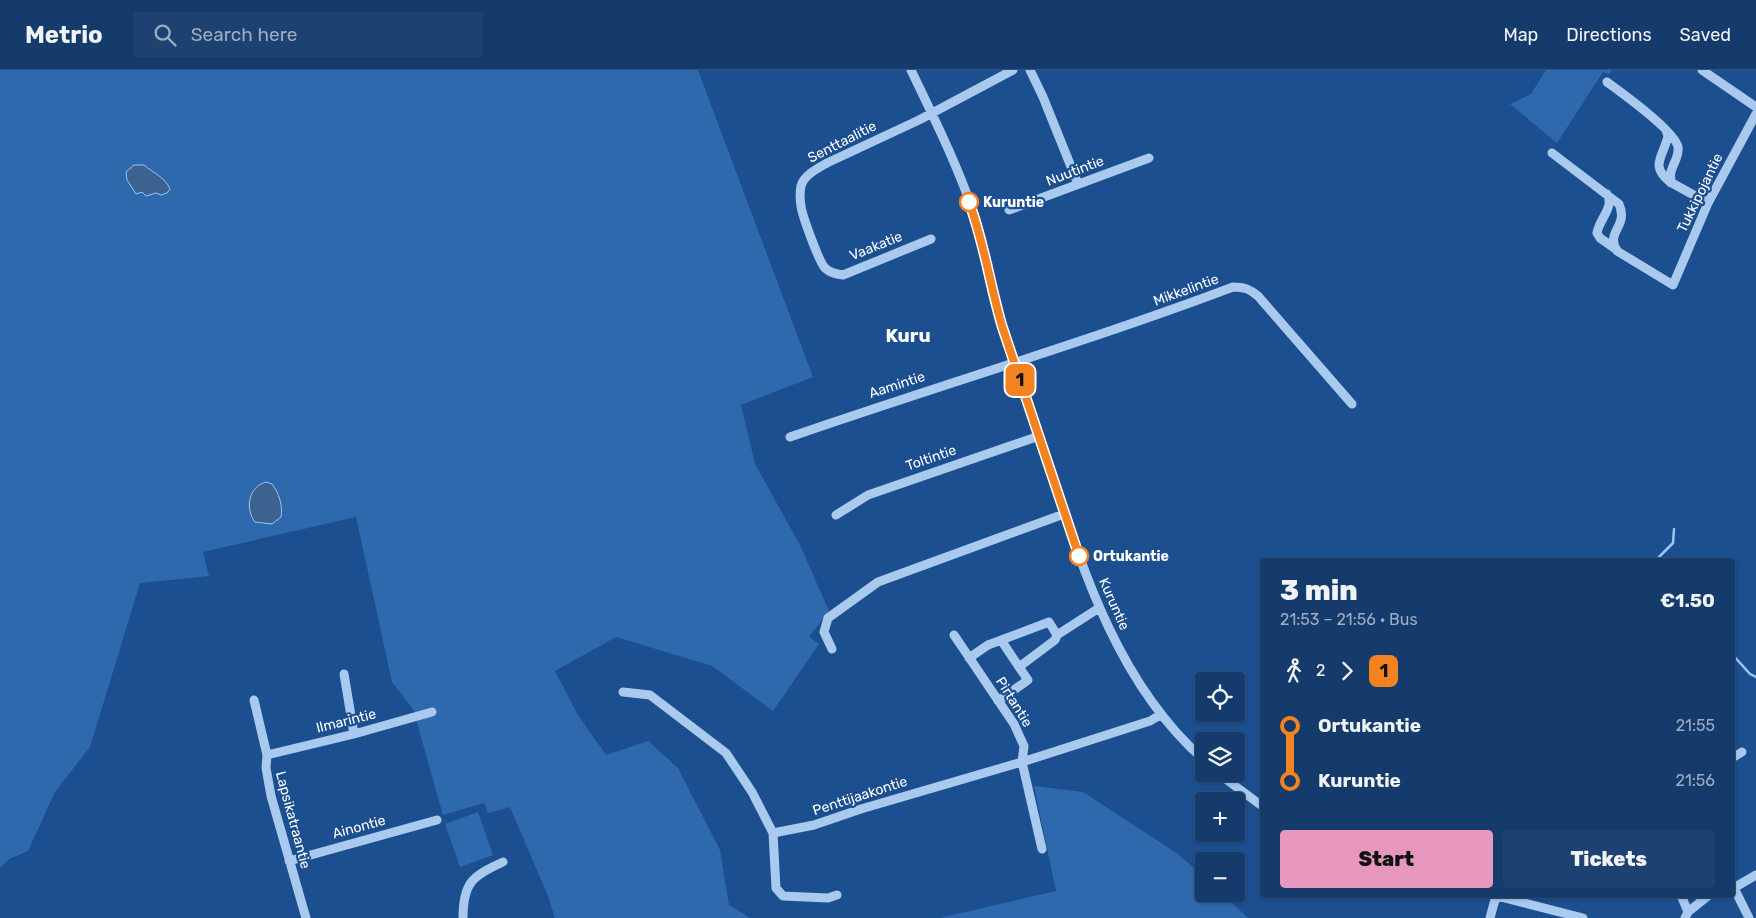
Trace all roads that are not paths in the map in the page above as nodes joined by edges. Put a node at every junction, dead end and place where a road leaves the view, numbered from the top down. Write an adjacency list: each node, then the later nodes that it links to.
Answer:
1 (911, 70): 7 (street, Kuruntie)
2 (1013, 70): 7 (street, Senttaalitie)
3 (1030, 70): 12 (street)
4 (1702, 70): 6 (street)
5 (1608, 82): 9 (street)
6 (1756, 107)
7 (931, 112): 19 (street, Senttaalitie); 20 (street, Kuruntie)
8 (1756, 114): 15 (street, Tukkipojantie)
9 (1666, 130): 13 (street); 13 (street)
10 (1552, 153): 14 (street)
11 (1149, 158): 12 (street, Nuutintie)
12 (1078, 184): 16 (street, Nuutintie)
13 (1672, 184): 15 (street)
14 (1607, 194): 18 (street); 18 (street)
15 (1708, 203): 18 (street, Tukkipojantie)
16 (1009, 210)
17 (931, 239): 19 (street, Vaakatie)
18 (1617, 251)
19 (831, 273)
20 (1014, 362): 21 (street, Mikkelintie); 22 (street, Kuruntie); 23 (street, Aamintie)
21 (1352, 404)
22 (1039, 436): 24 (street, Kuruntie); 25 (street, Toltintie)
23 (790, 437)
24 (1064, 514): 26 (street, Kuruntie); 30 (street)
25 (836, 515)
26 (1100, 608): 28 (street); 38 (street, Kuruntie)
27 (954, 635): 31 (street, Pirtantie)
28 (1058, 635): 29 (street); 32 (street)
29 (1001, 640): 31 (street); 32 (street)
30 (832, 649)
31 (969, 658): 36 (street, Pirtantie)
32 (1019, 667): 36 (street)
33 (344, 674): 39 (street)
34 (623, 692): 48 (street)
35 (254, 700): 42 (street, Lapsikatraantie)
36 (998, 701): 44 (street, Pirtantie)
37 (432, 712): 39 (street, Ilmarintie)
38 (1160, 715): 40 (street, Kuruntie); 44 (street, Penttijaakontie)
39 (354, 734): 42 (street, Ilmarintie)
40 (1195, 751)
41 (1742, 752): 43 (street)
42 (267, 755): 50 (street, Lapsikatraantie)
43 (1735, 756)
44 (1022, 762): 48 (street, Penttijaakontie); 49 (street, Pirtantie)
45 (1230, 782): 46 (street)
46 (1260, 805)
47 (437, 820): 50 (street, Ainontie)
48 (773, 833): 55 (street)
49 (1042, 848)
50 (289, 861): 61 (street, Lapsikatraantie)
51 (503, 862): 62 (street)
52 (1756, 875): 53 (street)
53 (1735, 887)
54 (1735, 892): 65 (street)
55 (837, 894)
56 (1494, 898): 63 (street)
57 (1506, 898): 64 (street)
58 (1682, 898): 60 (street)
59 (1706, 898): 60 (street)
60 (1686, 915)
61 (306, 918)
62 (463, 918)
63 (1490, 918)
64 (1583, 918)
65 (1749, 918)

